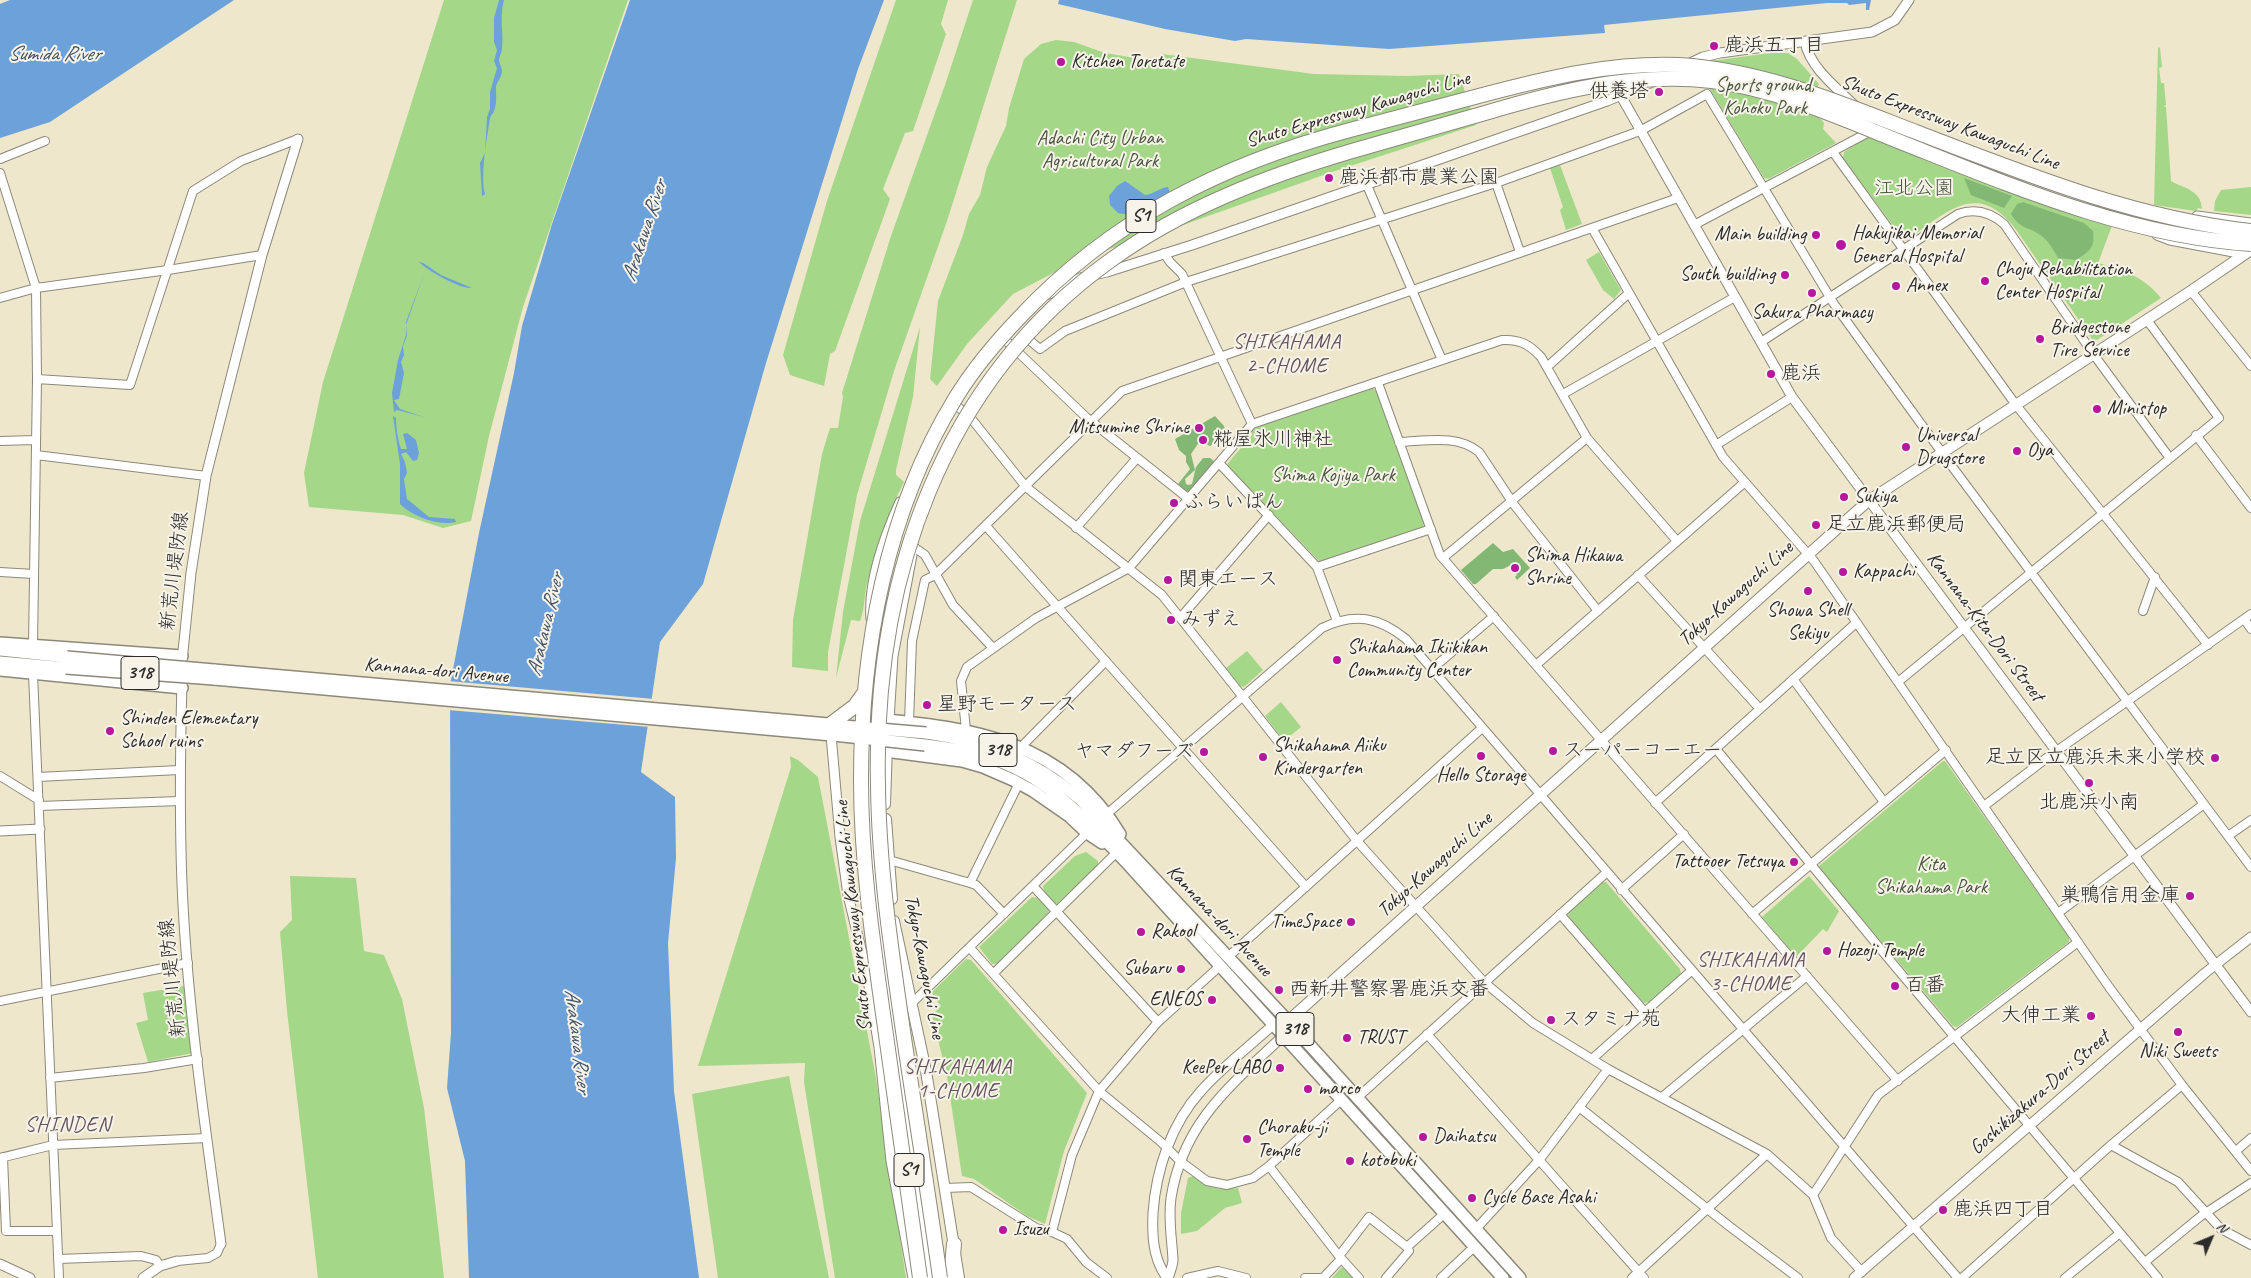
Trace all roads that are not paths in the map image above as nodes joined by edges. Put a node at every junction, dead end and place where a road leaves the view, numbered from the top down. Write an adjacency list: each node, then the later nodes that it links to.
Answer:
1 (1908, 0): 2 (street)
2 (1805, 42): 3 (street); 7 (street)
3 (1689, 64): 5 (street); 6 (street)
4 (1519, 85): 23 (highway, Shuto Expressway Kawaguchi Line / S1, bridge); 51 (highway, bridge); 261 (highway, Shuto Expressway Kawaguchi Line / S1, bridge)
5 (1707, 94): 8 (street); 16 (street)
6 (1620, 96): 8 (street, Kannana-Kita-Dori Street); 14 (street)
7 (1879, 126): 11 (street); 18 (street)
8 (1640, 131): 15 (street); 17 (street, Kannana-Kita-Dori Street)
9 (298, 139): 28 (street, 新荒川堤防線); 29 (street)
10 (45, 141): 12 (street)
11 (1832, 152): 16 (street); 24 (street)
12 (0, 159)
13 (0, 173): 32 (street)
14 (1366, 183): 19 (street); 27 (street)
15 (1496, 183): 19 (street); 26 (street)
16 (1764, 189): 21 (street); 38 (street)
17 (1678, 198): 21 (street, Kannana-Kita-Dori Street); 22 (street)
18 (2109, 210): 20 (street); 25 (street)
19 (1382, 221): 31 (street); 33 (street)
20 (2251, 223)
21 (1694, 226): 36 (street, Kannana-Kita-Dori Street)
22 (1592, 228): 26 (street); 35 (street)
23 (2251, 231)
24 (1904, 248): 38 (street); 45 (street); 56 (street)
25 (2249, 251): 34 (main road, Tokyo-Kawaguchi Line); 264 (highway, Shuto Expressway Kawaguchi Line / S1, bridge)
26 (1520, 252): 33 (street)
27 (1164, 253): 30 (street); 31 (street)
28 (262, 255): 29 (street); 71 (street, 新荒川堤防線)
29 (168, 270): 32 (street); 50 (street)
30 (1107, 272): 40 (street); 41 (street)
31 (1186, 282): 41 (street); 46 (street)
32 (36, 288): 37 (street); 50 (street)
33 (1412, 290): 46 (street); 47 (street)
34 (2191, 291): 39 (main road, Tokyo-Kawaguchi Line); 48 (street)
35 (1629, 293): 42 (street); 49 (street)
36 (1735, 297): 42 (street); 43 (street, Kannana-Kita-Dori Street)
37 (0, 298)
38 (1830, 298): 43 (street); 66 (street)
39 (2147, 320): 45 (main road, Tokyo-Kawaguchi Line); 60 (street)
40 (998, 334): 44 (street); 55 (street)
41 (1028, 339): 44 (street)
42 (1657, 342): 53 (street); 65 (street)
43 (1761, 342): 54 (street, Kannana-Kita-Dori Street)
44 (1016, 352): 57 (street); 58 (street)
45 (2094, 354): 56 (main road, Tokyo-Kawaguchi Line); 68 (street)
46 (1221, 357): 58 (street); 59 (street)
47 (1442, 360): 49 (street); 52 (street)
48 (2251, 366)
49 (1547, 367): 53 (street)
50 (37, 380): 62 (street)
51 (976, 383): 107 (highway, bridge); 130 (highway, bridge)
52 (1378, 383): 59 (street); 64 (street)
53 (1563, 394): 61 (street)
54 (1792, 397): 65 (street); 76 (street, Kannana-Kita-Dori Street)
55 (950, 400): 57 (street); 107 (street)
56 (2016, 405): 66 (main road, Tokyo-Kawaguchi Line); 78 (street)
57 (970, 417): 73 (street); 84 (street)
58 (1091, 422): 69 (street); 73 (street)
59 (1252, 424): 70 (street)
60 (2196, 435): 68 (street); 77 (street)
61 (1587, 438): 75 (street); 83 (street)
62 (36, 440): 63 (street); 67 (street)
63 (0, 442)
64 (1399, 442): 75 (street); 82 (street)
65 (1716, 445): 72 (street)
66 (1942, 452): 76 (main road, Tokyo-Kawaguchi Line); 89 (street)
67 (36, 455): 71 (street); 91 (street)
68 (2169, 457): 78 (street)
69 (1138, 458): 74 (street); 81 (street)
70 (1219, 463): 74 (street); 79 (street)
71 (206, 476): 113 (street, 新荒川堤防線)
72 (1745, 482): 83 (street); 85 (street)
73 (1026, 487): 80 (street); 81 (street)
74 (1189, 499): 88 (street)
75 (1511, 500): 86 (street); 96 (street)
76 (1868, 501): 85 (main road, Tokyo-Kawaguchi Line); 104 (street, Kannana-Kita-Dori Street)
77 (2251, 508)
78 (2104, 513): 89 (street); 94 (street)
79 (1269, 515): 87 (street); 100 (street)
80 (986, 526): 92 (street); 95 (street)
81 (1076, 528): 88 (street)
82 (1431, 529): 86 (street); 87 (street)
83 (1677, 541): 93 (street)
84 (914, 547): 92 (street); 128 (street)
85 (1808, 553): 103 (street); 111 (main road, Tokyo-Kawaguchi Line)
86 (1442, 558): 99 (street)
87 (1317, 567): 102 (street)
88 (1129, 568): 95 (street); 100 (street)
89 (2030, 571): 104 (street); 125 (street)
90 (0, 572): 91 (street)
91 (34, 574): 108 (street)
92 (935, 575): 110 (street); 129 (street)
93 (1638, 575): 96 (street); 111 (street)
94 (2155, 577): 97 (street); 109 (street)
95 (1059, 607): 110 (street); 114 (street)
96 (1598, 611): 117 (street)
97 (2143, 611)
98 (2251, 614): 101 (street)
99 (1494, 616): 117 (street); 118 (street)
100 (1181, 617): 124 (street)
101 (2244, 619): 105 (street); 109 (street)
102 (1337, 621): 118 (street); 124 (street)
103 (1856, 622): 121 (street); 122 (street)
104 (1963, 627): 122 (street); 140 (street, Kannana-Kita-Dori Street)
105 (2251, 629)
106 (0, 642): 108 (main road)
107 (875, 642): 127 (street)
108 (33, 645): 113 (main road)
109 (2208, 645): 125 (street)
110 (993, 648): 132 (street)
111 (1703, 648): 126 (street); 134 (main road, Tokyo-Kawaguchi Line)
112 (0, 650): 116 (main road, Kannana-dori Avenue / 318)
113 (182, 656): 123 (street, 新荒川堤防線)
114 (1106, 661): 135 (street); 136 (street)
115 (0, 662): 116 (main road, Kannana-dori Avenue / 318)
116 (66, 663): 130 (main road, Kannana-dori Avenue / 318, bridge)
117 (1536, 665): 134 (street)
118 (1432, 669): 131 (street)
119 (0, 670): 120 (main road)
120 (33, 674): 123 (main road); 144 (street)
121 (1793, 679): 126 (street); 148 (street)
122 (1898, 682): 139 (street)
123 (182, 688): 142 (street, 新荒川堤防線)
124 (1244, 697): 136 (street); 160 (street)
125 (2128, 702): 140 (street); 151 (street)
126 (1760, 709): 138 (street)
127 (873, 719): 128 (main road, 318); 137 (main road, Tokyo-Kawaguchi Line)
128 (889, 720): 129 (main road, 318); 141 (main road, Tokyo-Kawaguchi Line)
129 (909, 722): 132 (main road, 318)
130 (835, 728): 133 (main road, Kannana-dori Avenue / 318, bridge); 203 (street)
131 (1482, 728): 146 (street); 160 (street)
132 (966, 730): 135 (main road, 318)
133 (925, 739): 161 (main road, Kannana-dori Avenue / 318); 162 (main road, Kannana-dori Avenue / 318)
134 (1600, 740): 146 (main road, Tokyo-Kawaguchi Line); 150 (street)
135 (1020, 748): 153 (main road, 318)
136 (1183, 748): 153 (street); 170 (street)
137 (870, 749): 141 (main road, 318); 192 (main road, Tokyo-Kawaguchi Line)
138 (1716, 749): 150 (street); 165 (street)
139 (1946, 750): 148 (street); 152 (street)
140 (2057, 751): 152 (street); 163 (street, Kannana-Kita-Dori Street)
141 (886, 752): 145 (main road, 318); 164 (main road, Tokyo-Kawaguchi Line)
142 (179, 770): 144 (street); 147 (street, 新荒川堤防線)
143 (0, 776): 149 (street)
144 (38, 777): 149 (street)
145 (1019, 783): 157 (main road, 318); 168 (street)
146 (1540, 793): 167 (street); 172 (main road, Tokyo-Kawaguchi Line)
147 (180, 801): 149 (street); 182 (street, 新荒川堤防線)
148 (1884, 802): 165 (street)
149 (39, 803): 155 (street)
150 (1656, 803): 158 (street)
151 (2204, 804): 159 (street); 163 (street)
152 (1984, 806): 174 (street)
153 (1108, 813): 162 (main road, 318)
154 (2251, 820): 159 (street)
155 (40, 829): 156 (street); 189 (street)
156 (0, 831)
157 (1087, 833): 161 (main road, 318); 169 (street)
158 (1684, 834): 171 (street); 177 (street)
159 (2228, 836): 166 (street)
160 (1357, 841): 170 (street); 172 (street)
161 (1114, 849): 173 (street); 184 (main road, Kannana-dori Avenue / 318)
162 (1133, 856): 181 (main road, Kannana-dori Avenue / 318)
163 (2135, 856): 174 (street); 183 (street, Kannana-Kita-Dori Street)
164 (889, 860): 168 (street); 191 (main road, Tokyo-Kawaguchi Line)
165 (1810, 864): 177 (street); 202 (street)
166 (2251, 867)
167 (1606, 873): 171 (street); 176 (street)
168 (970, 883): 175 (street)
169 (1033, 886): 173 (street); 175 (street)
170 (1306, 887): 181 (street)
171 (1621, 890): 185 (street)
172 (1416, 908): 188 (street); 196 (main road, Tokyo-Kawaguchi Line)
173 (1056, 911): 186 (street); 195 (street)
174 (2058, 913): 179 (street)
175 (1004, 914): 180 (street)
176 (1560, 914): 188 (street); 193 (street)
177 (1752, 914): 187 (street)
178 (2251, 937): 183 (street, Goshikizakura-Dori Street)
179 (2078, 942): 198 (street); 202 (street)
180 (970, 948): 186 (street); 191 (street)
181 (1228, 957): 196 (main road, Kannana-dori Avenue / 318)
182 (188, 963): 189 (street); 204 (street, 新荒川堤防線)
183 (2215, 964): 194 (street, Kannana-Kita-Dori Street); 198 (street, Goshikizakura-Dori Street)
184 (1220, 966): 195 (street); 197 (main road, Kannana-dori Avenue / 318)
185 (1691, 971): 193 (street); 199 (street)
186 (994, 973): 211 (street)
187 (1807, 976): 199 (street); 209 (street)
188 (1484, 982): 200 (street); 205 (street)
189 (47, 992): 190 (street); 208 (street)
190 (0, 1001)
191 (911, 1004): 232 (main road, Tokyo-Kawaguchi Line)
192 (890, 1005): 206 (highway, S1); 263 (main road, Tokyo-Kawaguchi Line)
193 (1645, 1012): 205 (street)
194 (2251, 1012)
195 (1158, 1022): 211 (street)
196 (1288, 1022): 197 (main road); 201 (main road); 213 (main road, Kannana-dori Avenue / 318)
197 (1274, 1024): 201 (main road, Kannana-dori Avenue / 318); 222 (street)
198 (2141, 1029): 210 (street); 216 (street, Goshikizakura-Dori Street)
199 (1743, 1030): 212 (street); 221 (street)
200 (1427, 1034): 213 (street); 226 (street)
201 (1284, 1035): 214 (main road, Kannana-dori Avenue / 318); 227 (street)
202 (1955, 1037): 209 (street); 216 (street)
203 (878, 1047): 206 (highway); 260 (street)
204 (198, 1059): 208 (street); 217 (street, 新荒川堤防線)
205 (1592, 1059): 207 (street)
206 (893, 1062): 262 (highway, S1, bridge)
207 (1608, 1068): 212 (street); 215 (street)
208 (50, 1078): 219 (street)
209 (1898, 1081): 221 (street)
210 (2182, 1085): 220 (street); 223 (street)
211 (1099, 1091): 222 (street); 240 (street)
212 (1662, 1097): 224 (street)
213 (1357, 1098): 238 (main road, Kannana-dori Avenue / 318)
214 (1341, 1100): 228 (street); 236 (main road, Kannana-dori Avenue / 318)
215 (1579, 1107): 226 (street); 234 (street)
216 (2031, 1124): 230 (street); 237 (street, Goshikizakura-Dori Street)
217 (207, 1138): 219 (street); 243 (street, 新荒川堤防線)
218 (2251, 1138): 223 (street)
219 (53, 1145): 225 (street); 239 (street)
220 (2111, 1145): 230 (street); 235 (street)
221 (1844, 1147): 233 (street); 237 (street)
222 (1168, 1148): 227 (street); 268 (street)
223 (2236, 1151): 229 (street)
224 (1767, 1154): 233 (street); 234 (street)
225 (2, 1158): 242 (street)
226 (1540, 1159): 238 (street); 254 (street)
227 (1180, 1161): 228 (street); 268 (street)
228 (1269, 1166): 248 (street)
229 (2251, 1171)
230 (2073, 1179): 241 (street); 281 (street)
231 (2251, 1182): 235 (street)
232 (945, 1188): 240 (street); 244 (main road, Tokyo-Kawaguchi Line)
233 (1813, 1195): 255 (street)
234 (1707, 1209): 254 (street); 279 (street)
235 (2206, 1213): 245 (street); 251 (street)
236 (1444, 1214): 246 (street); 247 (main road, Kannana-dori Avenue / 318)
237 (1914, 1226): 255 (street, Goshikizakura-Dori Street); 280 (street)
238 (1475, 1230): 277 (main road, Kannana-dori Avenue / 318)
239 (57, 1231): 242 (street); 249 (street)
240 (1052, 1232): 267 (street)
241 (2120, 1232): 251 (street); 256 (street)
242 (3, 1233)
243 (221, 1244): 250 (street)
244 (954, 1244): 265 (highway); 266 (main road, Tokyo-Kawaguchi Line)
245 (2251, 1245)
246 (1408, 1247): 248 (street); 274 (street)
247 (1474, 1247): 275 (street); 276 (main road, Kannana-dori Avenue / 318)
248 (1340, 1258): 272 (street); 273 (street)
249 (58, 1259): 253 (street); 258 (street)
250 (177, 1261): 253 (street)
251 (2145, 1262): 282 (street)
252 (0, 1264): 257 (street)
253 (160, 1266): 259 (street)
254 (1641, 1275): 278 (street)
255 (1858, 1275)
256 (2068, 1277)
257 (30, 1278)
258 (59, 1278)
259 (143, 1278)
260 (913, 1278)
261 (920, 1278)
262 (925, 1278)
263 (929, 1278)
264 (940, 1278)
265 (951, 1278)
266 (959, 1278)
267 (1107, 1278)
268 (1168, 1278)
269 (1187, 1278): 270 (street)
270 (1246, 1278)
271 (1305, 1278): 272 (street)
272 (1322, 1278)
273 (1359, 1278)
274 (1386, 1278)
275 (1441, 1278)
276 (1503, 1278)
277 (1520, 1278)
278 (1632, 1278)
279 (1798, 1278)
280 (1958, 1278)
281 (1962, 1278)
282 (2158, 1278)

